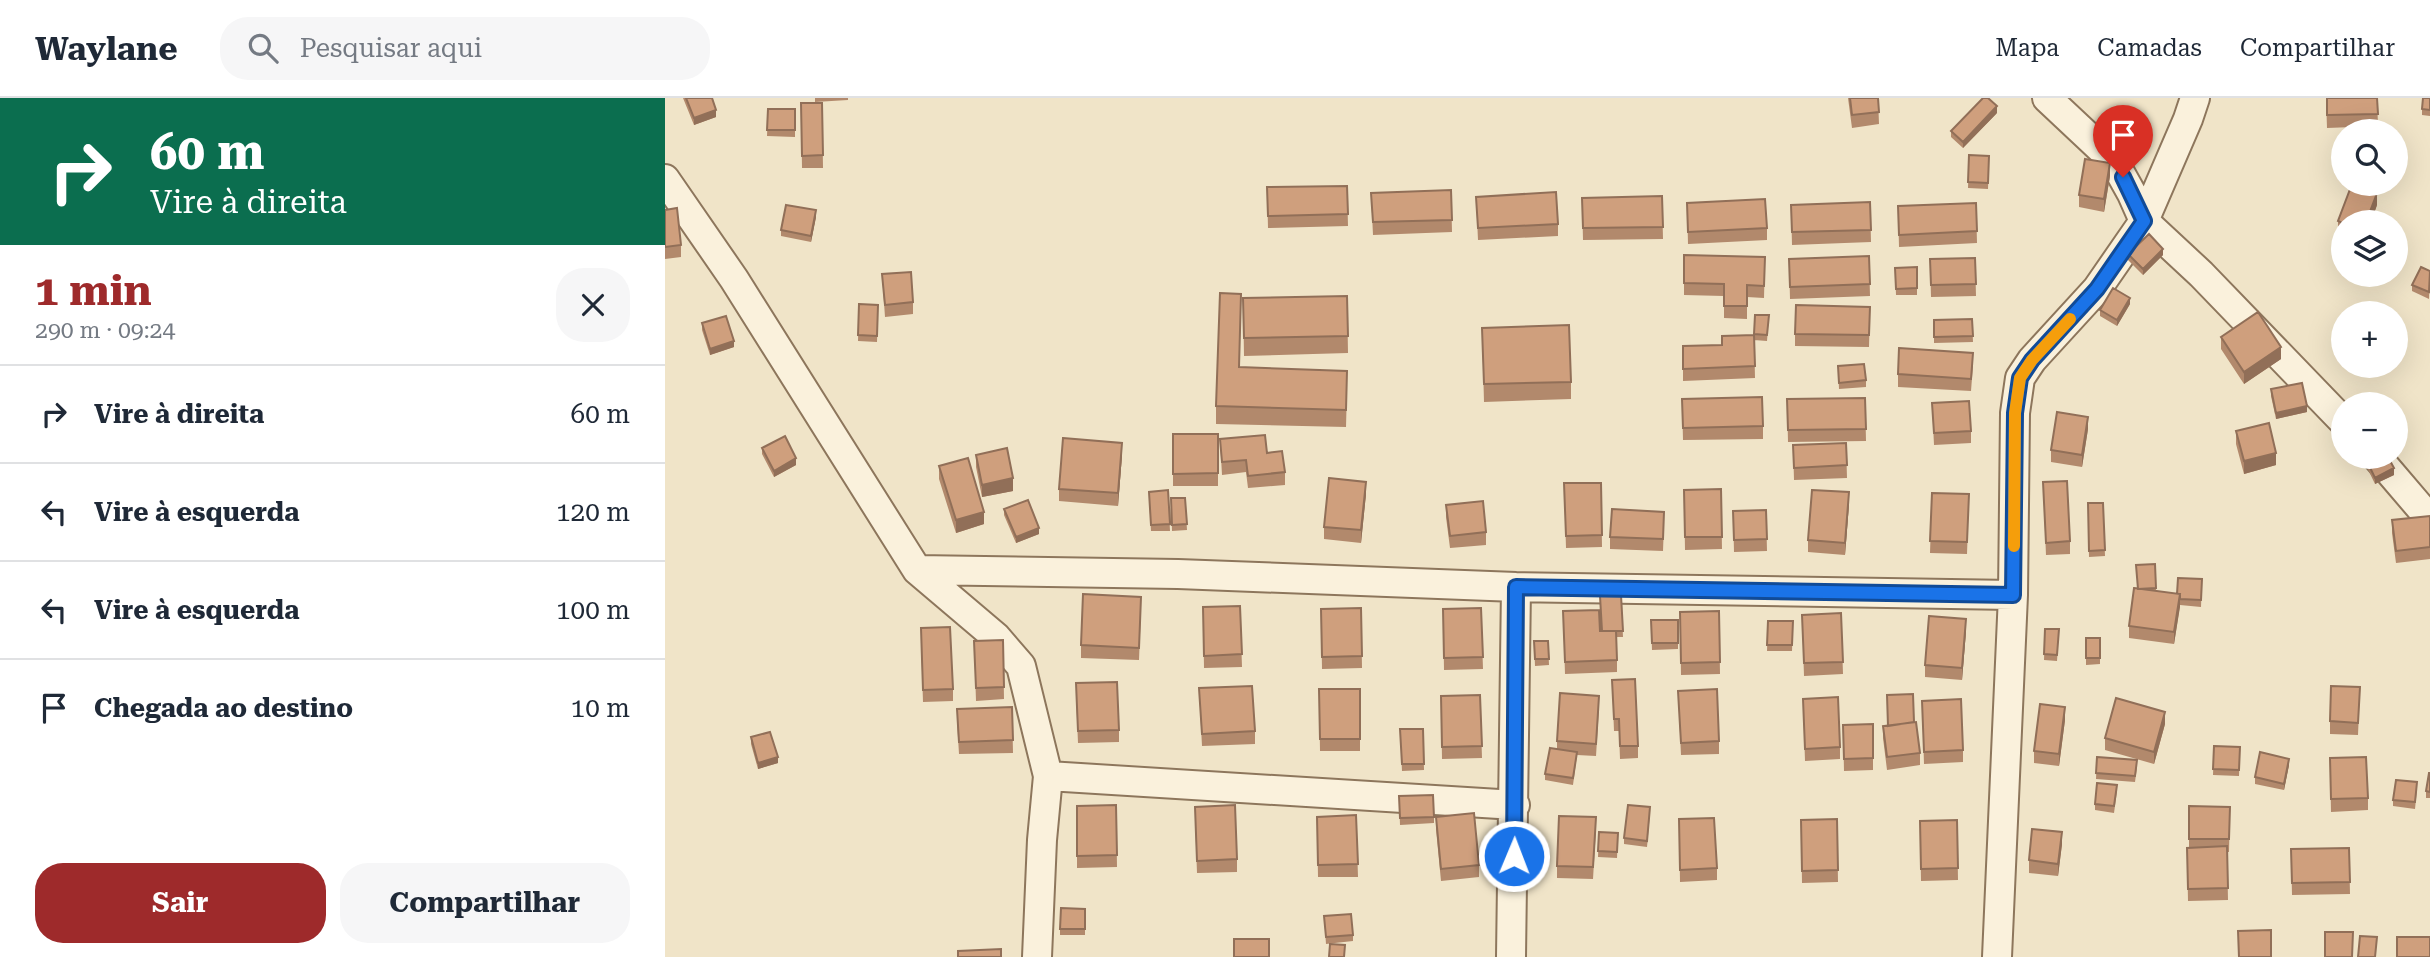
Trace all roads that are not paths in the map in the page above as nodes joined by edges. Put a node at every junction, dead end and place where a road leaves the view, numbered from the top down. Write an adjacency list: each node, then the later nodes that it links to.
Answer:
1 (2047, 98): 4 (street)
2 (2195, 98): 4 (street)
3 (665, 179): 8 (street)
4 (2144, 221): 5 (street); 10 (street)
5 (2331, 409)
6 (2387, 469): 7 (street)
7 (2430, 519)
8 (917, 570): 9 (street); 11 (street)
9 (1516, 587): 10 (street); 12 (street)
10 (2013, 595): 15 (street)
11 (1048, 776): 12 (street); 13 (street)
12 (1515, 805): 14 (street)
13 (1037, 957)
14 (1511, 957)
15 (1997, 957)

